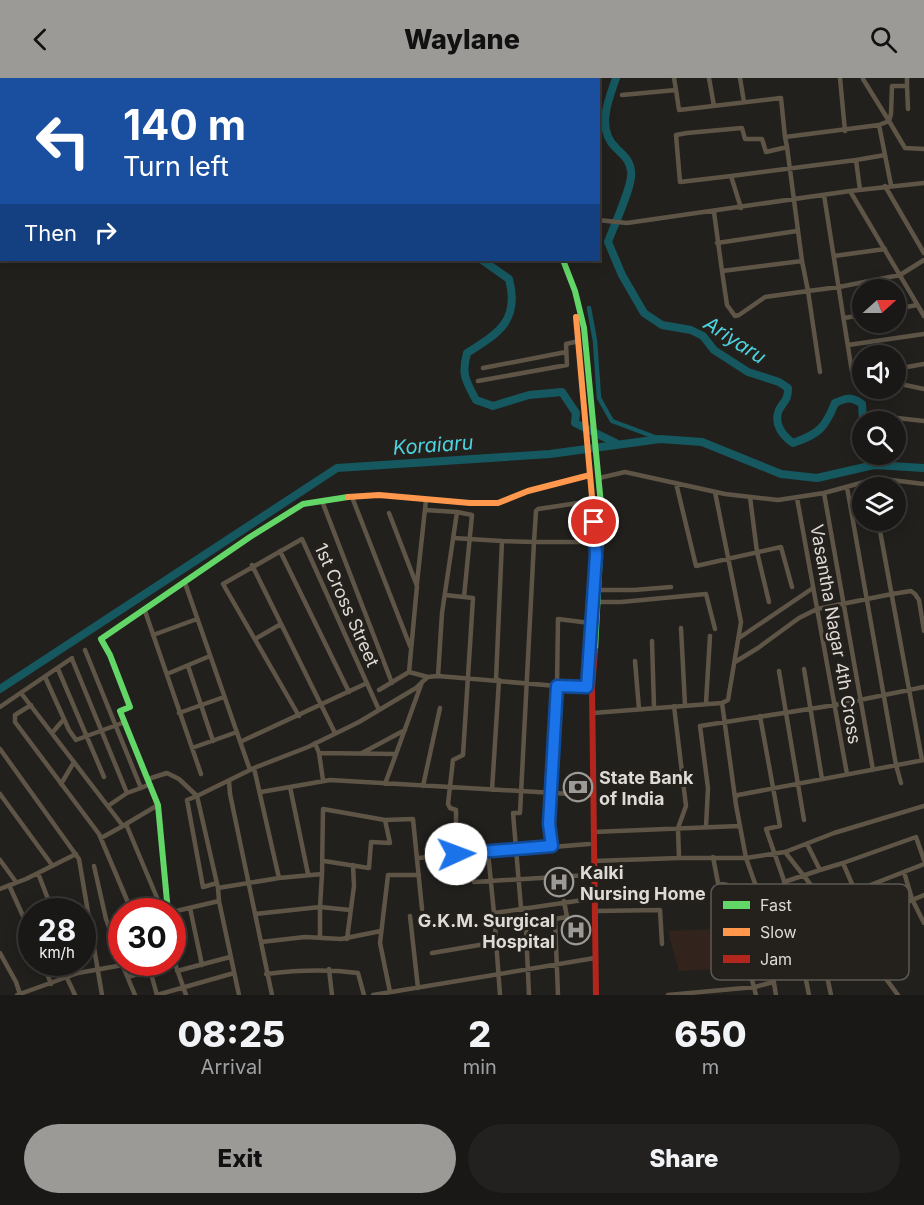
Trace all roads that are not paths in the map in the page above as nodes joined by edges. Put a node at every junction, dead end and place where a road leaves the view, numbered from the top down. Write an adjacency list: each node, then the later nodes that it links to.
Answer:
1 (674, 78): 10 (street)
2 (710, 78): 13 (street)
3 (740, 78): 12 (street)
4 (840, 78): 17 (street)
5 (892, 78): 8 (street)
6 (907, 78): 9 (street)
7 (863, 79): 15 (street)
8 (892, 86): 9 (street); 15 (street)
9 (907, 86): 14 (street)
10 (676, 90): 11 (street); 13 (street)
11 (622, 95)
12 (744, 102): 13 (street); 18 (street)
13 (714, 106)
14 (908, 109)
15 (889, 121): 16 (street); 20 (street)
16 (879, 125): 17 (street); 21 (street)
17 (845, 131): 18 (street)
18 (785, 137): 19 (street)
19 (787, 147): 23 (street); 24 (street)
20 (924, 149)
21 (885, 155): 22 (street); 26 (street)
22 (856, 160): 23 (street); 27 (street)
23 (789, 168): 24 (street); 31 (street)
24 (731, 176): 32 (street)
25 (922, 183): 26 (street); 28 (street)
26 (888, 186): 27 (street); 38 (street)
27 (860, 190): 29 (street)
28 (924, 190)
29 (850, 191): 30 (street); 37 (street)
30 (824, 195): 31 (street); 39 (street)
31 (793, 200): 32 (street); 35 (street)
32 (741, 208): 33 (street)
33 (714, 212): 34 (street); 36 (street)
34 (600, 220)
35 (797, 231): 36 (street); 43 (street)
36 (717, 243): 44 (street)
37 (885, 249): 39 (street); 45 (street)
38 (924, 253)
39 (834, 256): 46 (street)
40 (924, 260): 45 (street)
41 (558, 261): 54 (main road)
42 (563, 261): 68 (main road)
43 (802, 261): 44 (street); 47 (street)
44 (722, 271): 47 (street)
45 (900, 275): 46 (street); 48 (street)
46 (839, 287): 47 (street); 52 (street)
47 (808, 291): 60 (street)
48 (917, 305): 49 (street); 50 (street)
49 (906, 307)
50 (924, 316)
51 (852, 317): 52 (street)
52 (844, 318): 55 (street)
53 (924, 334): 55 (street)
54 (579, 341): 56 (street); 67 (main road)
55 (848, 345): 61 (street)
56 (566, 352): 59 (street); 62 (street)
57 (924, 364): 58 (street)
58 (906, 367)
59 (483, 368)
60 (820, 372)
61 (852, 372)
62 (478, 381)
63 (906, 385): 64 (street)
64 (924, 389)
65 (906, 420): 66 (street)
66 (924, 422)
67 (589, 473): 79 (main road); 81 (main road)
68 (598, 475): 70 (street); 100 (main road)
69 (906, 482): 71 (street)
70 (676, 483): 74 (street); 93 (street)
71 (924, 484)
72 (852, 485): 73 (street)
73 (847, 486): 75 (street); 104 (street)
74 (715, 492): 77 (street); 93 (street)
75 (824, 493): 78 (street); 107 (street)
76 (352, 497): 79 (main road); 80 (main road); 121 (street)
77 (750, 497): 78 (street); 92 (street)
78 (797, 498): 99 (street, Vasantha Nagar 4th Cross)
79 (426, 500): 82 (street)
80 (322, 501): 95 (main road); 139 (street)
81 (592, 501): 89 (street); 90 (main road)
82 (425, 510): 83 (street); 96 (street)
83 (457, 512): 86 (street); 87 (street)
84 (388, 513): 96 (street)
85 (880, 531): 101 (street)
86 (453, 538): 87 (street); 102 (street)
87 (470, 539): 88 (street); 103 (street)
88 (502, 541): 89 (street); 136 (street)
89 (534, 542): 90 (street); 140 (street)
90 (596, 542): 105 (main road)
91 (280, 550): 94 (street); 138 (street, 1st Cross Street); 146 (street)
92 (757, 552): 93 (street); 98 (street); 106 (street)
93 (727, 558): 118 (street)
94 (252, 566): 112 (street); 119 (street)
95 (185, 583): 109 (main road); 110 (street)
96 (417, 585): 121 (street)
97 (671, 587): 100 (street)
98 (792, 587)
99 (813, 588): 108 (street, Vasantha Nagar 4th Cross); 118 (street)
100 (598, 590): 105 (main road)
101 (892, 594): 104 (street); 115 (street); 145 (street)
102 (445, 595): 103 (street); 132 (street)
103 (464, 597): 135 (street)
104 (866, 599): 107 (street); 148 (street)
105 (594, 602): 111 (main road); 114 (street); 142 (main road)
106 (769, 602)
107 (843, 604): 108 (street); 150 (street)
108 (817, 609): 125 (street); 157 (street, Vasantha Nagar 4th Cross)
109 (145, 611): 116 (street); 171 (main road)
110 (197, 619): 116 (street); 123 (street)
111 (590, 623): 141 (street); 142 (main road)
112 (281, 624): 119 (street); 155 (street)
113 (681, 628): 156 (street)
114 (715, 628)
115 (924, 631)
116 (153, 634): 131 (street)
117 (710, 636): 151 (street)
118 (739, 638): 125 (street)
119 (255, 639): 168 (street)
120 (652, 641): 160 (street)
121 (411, 648): 130 (street)
122 (85, 650): 173 (street)
123 (210, 656): 126 (street); 149 (street)
124 (635, 661): 162 (street)
125 (735, 662): 152 (street)
126 (188, 666): 131 (street); 154 (street)
127 (58, 669): 133 (street); 175 (street); 179 (street)
128 (804, 669): 163 (street)
129 (779, 671): 165 (street)
130 (409, 672): 134 (street); 139 (street)
131 (166, 674): 166 (street)
132 (438, 676): 134 (street); 135 (street)
133 (45, 677): 147 (street); 170 (street)
134 (428, 677): 137 (street)
135 (466, 678): 136 (street); 207 (street)
136 (498, 680): 140 (street); 209 (street)
137 (422, 682): 164 (street); 174 (street)
138 (367, 683): 146 (street); 164 (street, 1st Cross Street)
139 (392, 683): 144 (street)
140 (526, 683): 141 (street); 211 (street)
141 (557, 686): 142 (street); 213 (street)
142 (589, 687): 167 (main road); 216 (main road)
143 (924, 687): 145 (street)
144 (379, 690)
145 (908, 691): 148 (street); 188 (street)
146 (349, 692): 155 (street)
147 (21, 693): 153 (street); 159 (street)
148 (884, 696): 150 (street); 190 (street)
149 (224, 698): 154 (street); 176 (street)
150 (859, 700): 157 (street); 192 (street)
151 (706, 703): 152 (street); 156 (street)
152 (722, 703): 172 (street)
153 (31, 705): 178 (street); 201 (street)
154 (201, 705): 166 (street); 180 (street)
155 (321, 705): 168 (street); 177 (street)
156 (685, 705): 158 (street)
157 (834, 705): 163 (street); 194 (street, Vasantha Nagar 4th Cross)
158 (674, 706): 160 (street); 226 (street)
159 (0, 707)
160 (654, 707): 162 (street)
161 (440, 708): 204 (street)
162 (639, 709): 167 (street)
163 (809, 709): 165 (street); 196 (street)
164 (379, 710): 177 (street)
165 (785, 711): 169 (street); 203 (street)
166 (179, 713): 183 (street)
167 (591, 713): 227 (main road)
168 (299, 716): 181 (street)
169 (760, 716): 172 (street); 208 (street)
170 (64, 719): 178 (street); 179 (street)
171 (124, 722): 173 (street); 199 (main road)
172 (726, 722): 217 (street); 225 (street)
173 (116, 726): 175 (street); 206 (street)
174 (405, 730): 186 (street); 187 (street)
175 (102, 731): 179 (street); 212 (street)
176 (237, 732): 180 (street); 181 (street)
177 (335, 733): 182 (street)
178 (52, 734): 189 (street)
179 (87, 737): 195 (street)
180 (213, 741): 183 (street)
181 (240, 742): 191 (street)
182 (315, 743): 185 (street); 191 (street)
183 (192, 748): 193 (street)
184 (0, 749): 235 (street)
185 (319, 753): 186 (street); 197 (street)
186 (361, 753): 187 (street)
187 (396, 754): 202 (street)
188 (923, 760): 190 (street)
189 (74, 762): 201 (street); 219 (street)
190 (896, 765): 192 (street); 200 (street)
191 (252, 769): 198 (street); 210 (street)
192 (873, 770): 194 (street)
193 (201, 774)
194 (847, 774): 196 (street)
195 (104, 777)
196 (822, 779): 203 (street)
197 (323, 780): 202 (street); 205 (street)
198 (229, 781): 215 (street); 262 (street)
199 (149, 782): 206 (street); 215 (street); 218 (main road)
200 (901, 783)
201 (61, 784): 228 (street)
202 (386, 784): 204 (street)
203 (798, 784): 208 (street); 222 (street)
204 (423, 786): 207 (street)
205 (290, 787): 210 (street); 253 (street)
206 (141, 788): 212 (street)
207 (450, 788): 209 (street); 236 (street)
208 (773, 788): 217 (street); 237 (street)
209 (492, 790): 211 (street)
210 (261, 792): 258 (street)
211 (521, 792): 213 (street); 232 (street)
212 (127, 793): 219 (street)
213 (550, 793): 216 (street); 231 (street)
214 (0, 794): 247 (street)
215 (197, 795): 272 (street); 272 (street)
216 (588, 795): 227 (main road)
217 (736, 797): 224 (street)
218 (158, 805): 223 (street); 279 (main road)
219 (108, 806): 223 (street)
220 (924, 806): 230 (street)
221 (385, 820): 239 (street); 243 (street); 248 (street)
222 (804, 820)
223 (124, 825): 228 (street); 278 (street)
224 (739, 826): 225 (street); 241 (street)
225 (706, 827): 226 (street)
226 (678, 828): 227 (street); 240 (street)
227 (591, 832): 229 (main road); 244 (main road)
228 (101, 838): 277 (street)
229 (589, 844): 231 (street); 256 (main road)
230 (807, 844): 233 (street); 250 (street)
231 (552, 846): 232 (street)
232 (515, 849): 234 (street); 259 (street)
233 (785, 852): 237 (street); 257 (street)
234 (488, 853): 236 (street); 260 (street)
235 (76, 854): 247 (street); 311 (street)
236 (456, 854): 239 (street)
237 (773, 855): 241 (street); 264 (street)
238 (713, 857): 240 (street); 241 (street); 265 (street)
239 (418, 858): 255 (street)
240 (679, 858): 244 (street)
241 (746, 858): 266 (street)
242 (0, 860): 261 (street)
243 (324, 861): 248 (street); 254 (street)
244 (594, 861): 292 (main road)
245 (924, 862): 246 (street); 251 (street)
246 (843, 863): 250 (street); 268 (street)
247 (52, 865): 252 (street)
248 (353, 865): 291 (street)
249 (94, 866): 296 (street)
250 (820, 870): 257 (street)
251 (904, 872): 269 (street); 270 (street)
252 (38, 873): 261 (street); 276 (street)
253 (308, 874): 254 (street); 258 (street)
254 (322, 874): 286 (street)
255 (419, 875): 290 (street); 298 (street)
256 (589, 875): 259 (street); 280 (main road)
257 (803, 877): 264 (street); 267 (street)
258 (279, 878): 262 (street)
259 (517, 879): 260 (street); 288 (street)
260 (491, 881): 263 (street); 293 (street)
261 (16, 882): 271 (street)
262 (248, 882): 272 (street); 294 (street)
263 (474, 882)
264 (784, 882)
265 (722, 884)
266 (755, 884)
267 (809, 884)
268 (852, 884)
269 (873, 884)
270 (908, 884)
271 (9, 885): 273 (street); 285 (street)
272 (218, 886): 283 (street)
273 (0, 889)
274 (909, 889): 281 (street)
275 (924, 895): 281 (street)
276 (48, 898)
277 (126, 898)
278 (157, 898)
279 (168, 898)
280 (590, 899): 284 (street); 307 (main road)
281 (912, 899): 282 (street); 297 (street)
282 (909, 900)
283 (219, 901): 287 (street); 306 (street)
284 (564, 901): 288 (street); 308 (street)
285 (18, 905)
286 (320, 907): 291 (street); 294 (street); 299 (street)
287 (190, 908): 289 (street); 309 (street)
288 (523, 908): 293 (street); 314 (street)
289 (186, 909)
290 (422, 909)
291 (350, 910): 300 (street)
292 (595, 910): 303 (street); 307 (main road)
293 (494, 913): 302 (street)
294 (255, 915): 301 (street)
295 (410, 916): 334 (street)
296 (108, 923)
297 (924, 923)
298 (381, 931): 300 (street); 336 (street)
299 (320, 938): 300 (street); 301 (street)
300 (347, 939)
301 (261, 942): 316 (street)
302 (497, 942): 305 (street); 317 (street)
303 (662, 944)
304 (0, 953): 335 (street)
305 (432, 953)
306 (230, 957): 309 (street); 315 (street)
307 (594, 958): 308 (street); 352 (main road)
308 (557, 963): 314 (street); 351 (street)
309 (201, 965): 312 (street)
310 (108, 966): 311 (street)
311 (97, 969): 339 (street)
312 (186, 969)
313 (329, 969): 316 (street); 345 (street); 346 (street)
314 (527, 969): 317 (street); 350 (street)
315 (234, 973): 333 (street); 343 (street)
316 (266, 974): 344 (street)
317 (499, 974): 334 (street); 349 (street)
318 (48, 976): 330 (street)
319 (71, 976): 324 (street)
320 (131, 976): 323 (street)
321 (152, 976): 341 (street)
322 (179, 976): 333 (street)
323 (128, 977): 340 (street)
324 (67, 978): 330 (street); 338 (street)
325 (753, 980): 332 (street)
326 (806, 980): 356 (street)
327 (828, 980): 357 (street)
328 (887, 980): 358 (street)
329 (773, 982): 332 (street); 355 (street)
330 (51, 984): 331 (street)
331 (44, 987): 335 (street); 337 (street)
332 (755, 987): 353 (street); 354 (street)
333 (183, 988): 341 (street); 342 (street)
334 (420, 988): 336 (street); 348 (street)
335 (19, 994)
336 (390, 994): 347 (street)
337 (48, 995)
338 (75, 995)
339 (102, 995)
340 (135, 995)
341 (157, 995)
342 (186, 995)
343 (239, 995)
344 (272, 995)
345 (332, 995)
346 (364, 995)
347 (373, 995)
348 (424, 995)
349 (500, 995)
350 (529, 995)
351 (558, 995)
352 (594, 995)
353 (668, 995)
354 (756, 995)
355 (776, 995)
356 (809, 995)
357 (831, 995)
358 (898, 995)

